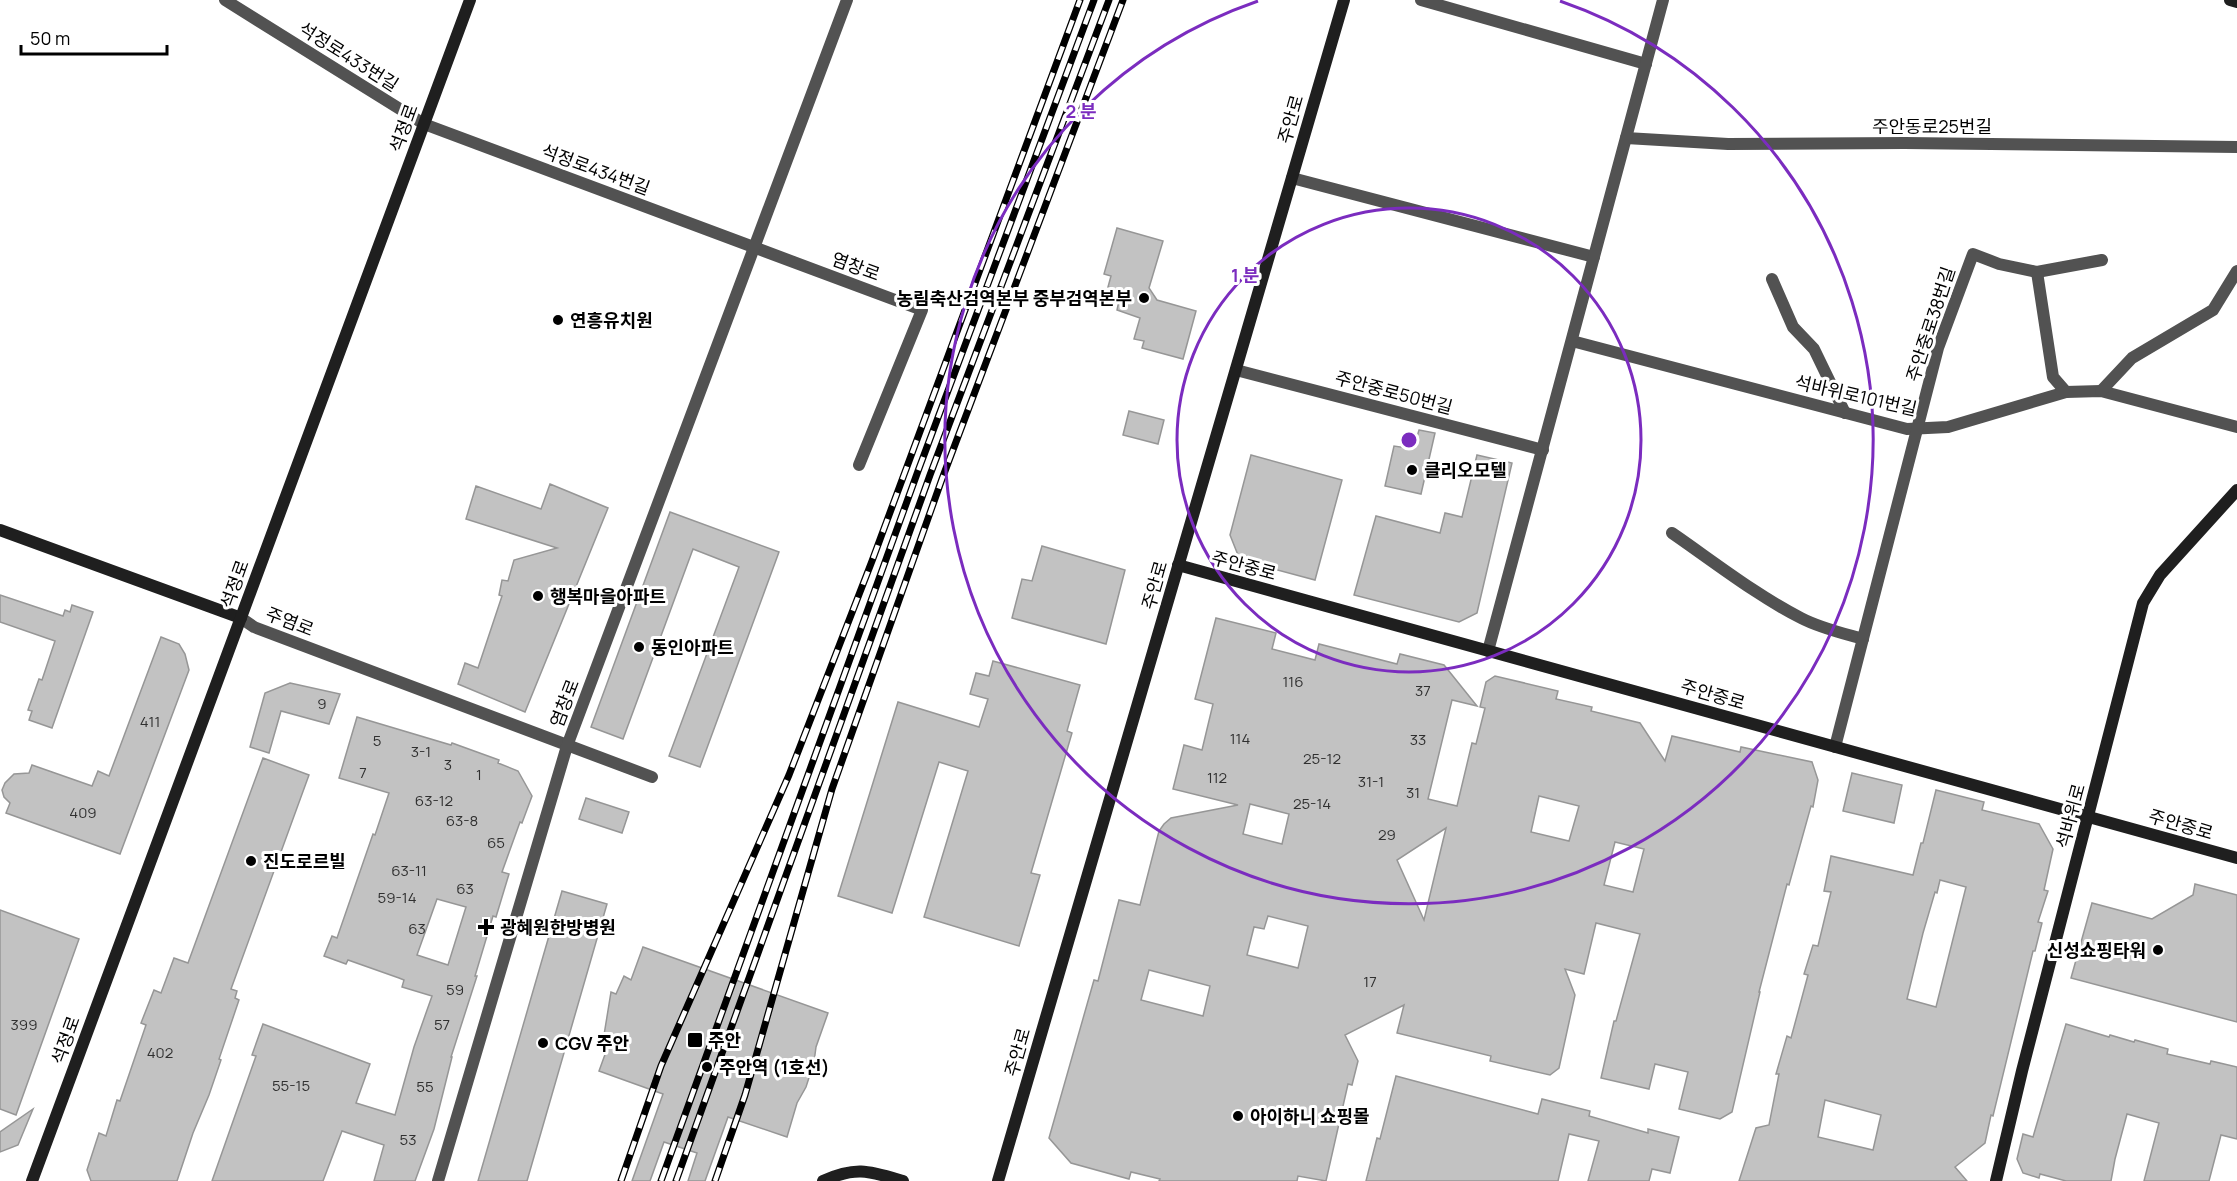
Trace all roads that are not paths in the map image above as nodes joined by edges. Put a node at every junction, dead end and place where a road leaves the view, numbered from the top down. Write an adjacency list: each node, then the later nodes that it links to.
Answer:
1 (225, 0): 10 (street, 석정로433번길)
2 (470, 0): 10 (main road, 석정로)
3 (847, 0): 14 (street, 염창로)
4 (1344, 0): 13 (main road, 주안로)
5 (1421, 0): 9 (street)
6 (1663, 0): 9 (street)
7 (2230, 0): 8 (main road)
8 (2237, 2)
9 (1646, 64): 11 (street)
10 (424, 124): 14 (street, 석정로434번길); 33 (main road, 석정로)
11 (1626, 138): 12 (street, 주안동로25번길); 15 (street)
12 (2237, 147)
13 (1292, 178): 15 (street); 21 (main road, 주안로)
14 (755, 247): 28 (street, 염창로); 36 (street, 염창로)
15 (1594, 257): 20 (street)
16 (2102, 260): 18 (street, 주안중로38번길)
17 (2237, 271): 22 (street)
18 (2037, 272): 23 (street); 26 (street, 주안중로38번길)
19 (1772, 279): 24 (street)
20 (1572, 341): 24 (street, 석바위로101번길); 27 (street)
21 (1236, 370): 27 (street, 주안중로50번길); 32 (main road, 주안로)
22 (2101, 391): 23 (street, 석바위로101번길); 25 (street, 석바위로101번길)
23 (2066, 392): 26 (street, 석바위로101번길)
24 (1845, 413): 26 (street, 석바위로101번길)
25 (2237, 427)
26 (1917, 429): 34 (street, 주안중로38번길)
27 (1542, 450): 35 (street)
28 (859, 465)
29 (2237, 490): 39 (main road, 석바위로)
30 (0, 530): 33 (main road, 주염로)
31 (1672, 533): 34 (street)
32 (1178, 565): 35 (main road, 주안중로); 45 (main road, 주안로)
33 (240, 618): 36 (street, 주염로); 41 (main road, 석정로)
34 (1863, 639): 37 (street, 주안중로38번길)
35 (1488, 651): 37 (main road, 주안중로)
36 (567, 746): 38 (street, 주염로); 42 (street, 염창로)
37 (1835, 747): 39 (main road, 주안중로)
38 (652, 777)
39 (2088, 817): 40 (main road, 주안중로); 46 (main road, 석바위로)
40 (2237, 858)
41 (32, 1181)
42 (438, 1181)
43 (823, 1181): 44 (main road)
44 (903, 1181)
45 (998, 1181)
46 (1996, 1181)

